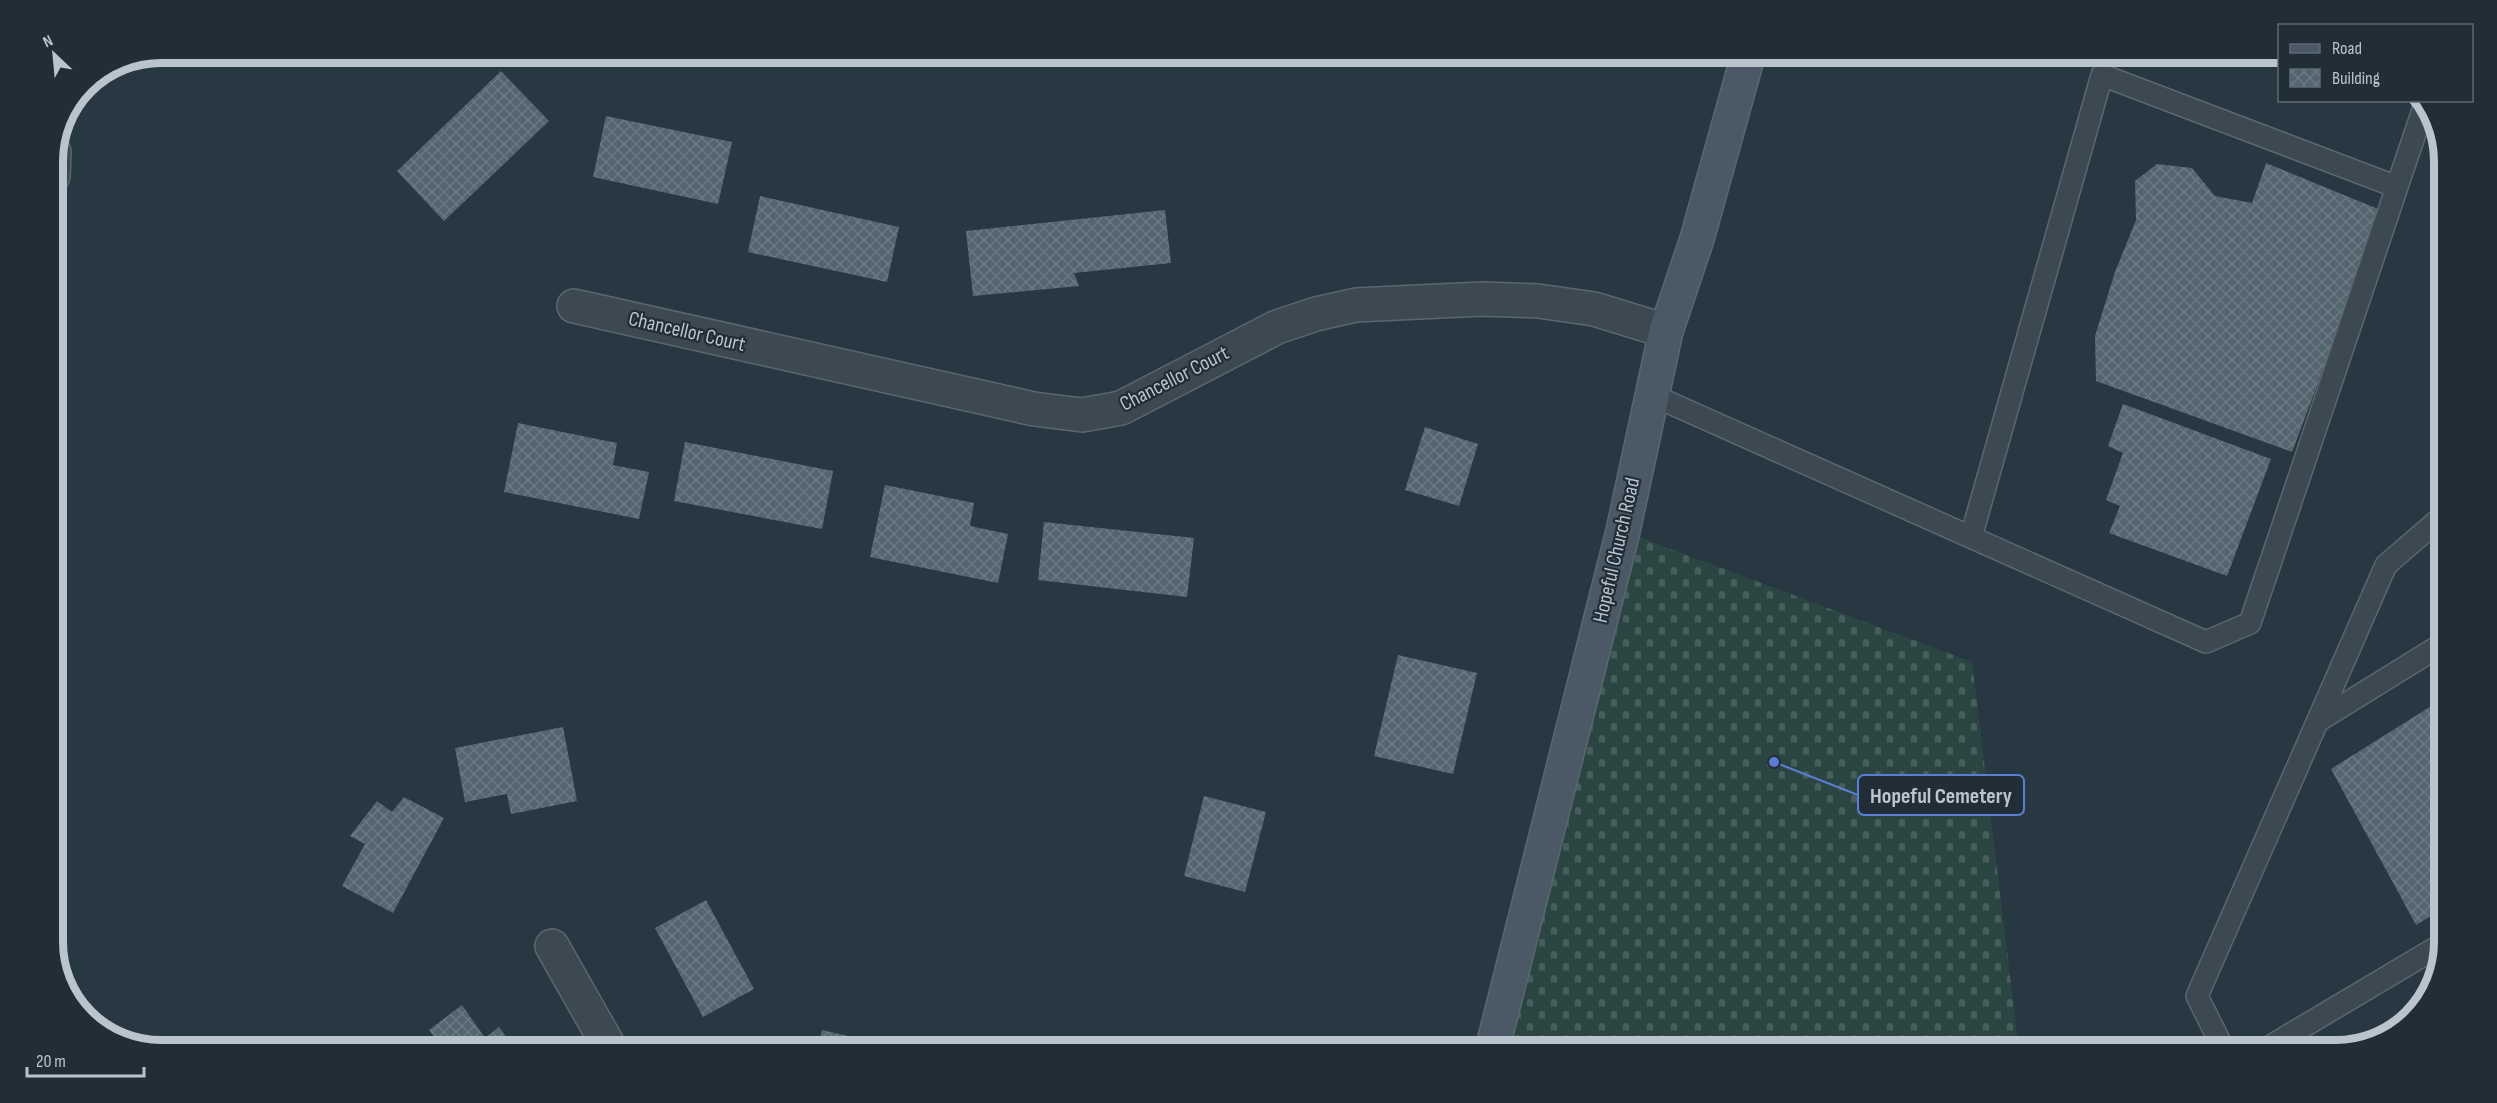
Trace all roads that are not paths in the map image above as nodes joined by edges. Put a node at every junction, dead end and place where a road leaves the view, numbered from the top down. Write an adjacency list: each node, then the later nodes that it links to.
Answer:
1 (1746, 63): 5 (main road, Hopeful Church Road)
2 (2422, 113): 3 (lane)
3 (2397, 187): 8 (lane); 8 (lane)
4 (574, 306): 5 (street, Chancellor Court)
5 (1666, 331): 6 (main road, Hopeful Church Road)
6 (1652, 395): 8 (lane); 14 (main road, Hopeful Church Road)
7 (2434, 524): 10 (lane)
8 (1971, 537)
9 (2434, 649): 10 (lane)
10 (2318, 721): 15 (lane)
11 (552, 946): 13 (street)
12 (2433, 949): 16 (lane)
13 (605, 1040)
14 (1495, 1040)
15 (2219, 1040)
16 (2281, 1040)

